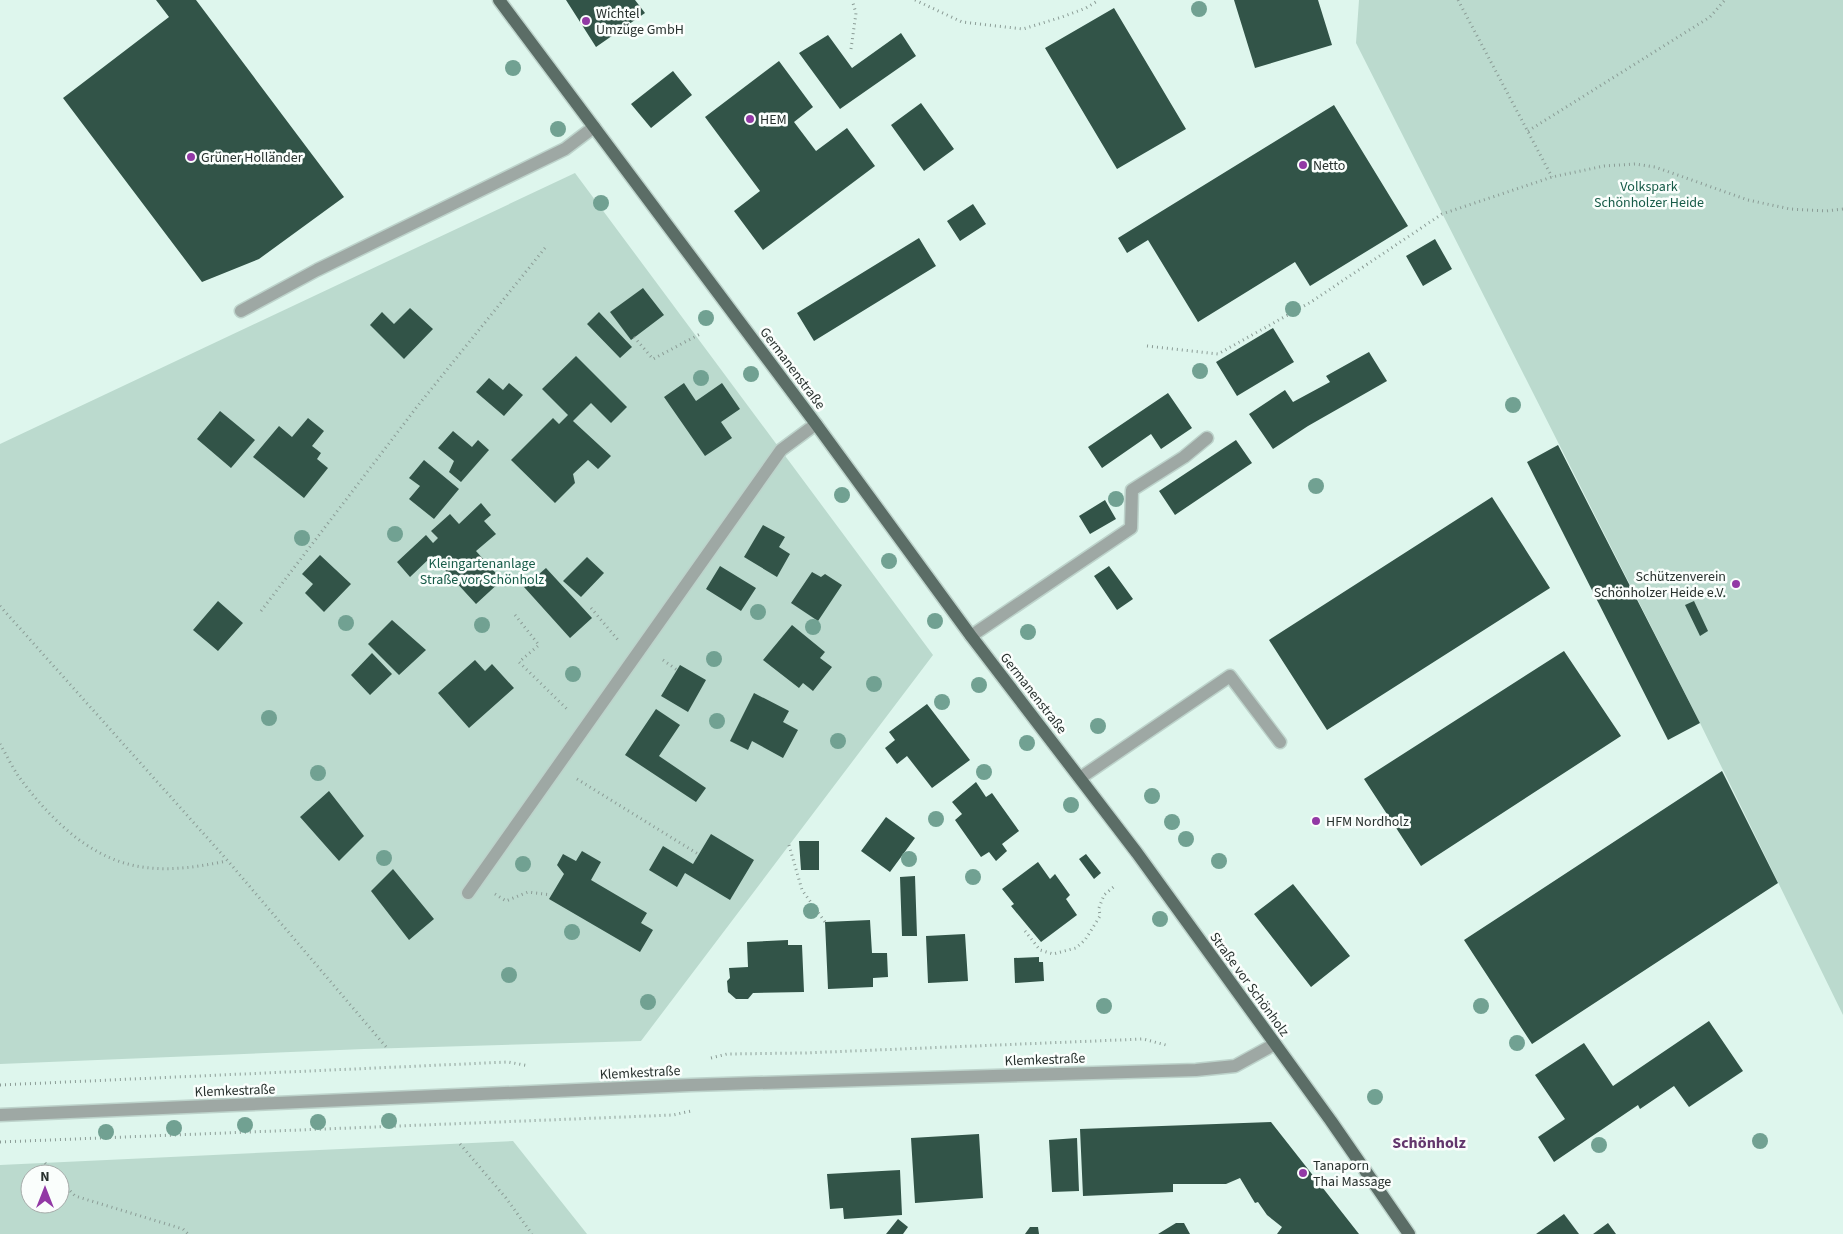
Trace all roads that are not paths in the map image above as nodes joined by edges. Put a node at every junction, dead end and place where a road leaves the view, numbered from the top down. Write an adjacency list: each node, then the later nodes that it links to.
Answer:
1 (503, 1): 2 (main road, Germanenstraße)
2 (594, 127): 3 (street); 4 (main road, Germanenstraße)
3 (241, 311)
4 (816, 424): 6 (main road, Germanenstraße); 10 (street)
5 (1207, 438): 6 (street)
6 (971, 636): 8 (main road, Germanenstraße)
7 (1280, 742): 9 (street)
8 (1062, 755): 9 (main road, Straße vor Schönholz)
9 (1080, 778): 11 (main road, Straße vor Schönholz)
10 (468, 893)
11 (1275, 1044): 12 (street, Klemkestraße); 13 (main road, Straße vor Schönholz)
12 (0, 1115)
13 (1409, 1234)

